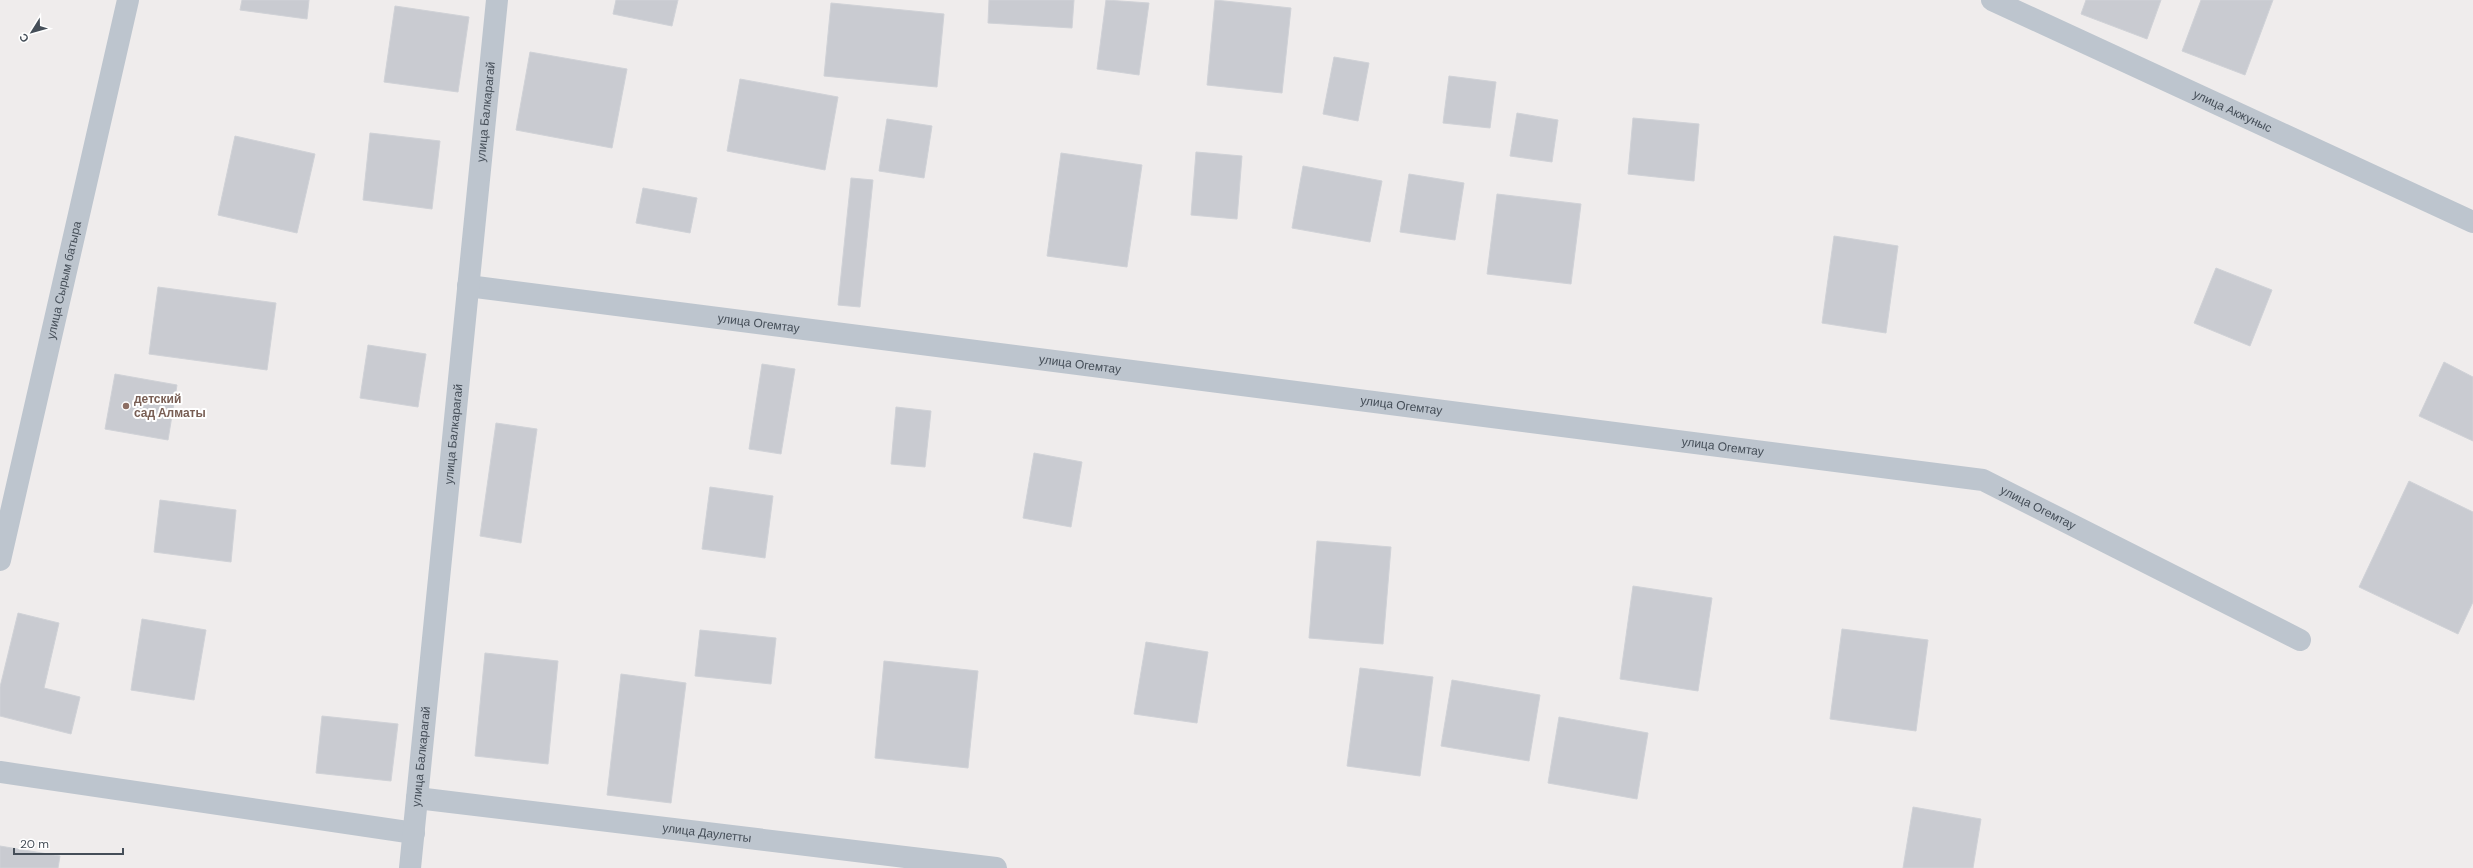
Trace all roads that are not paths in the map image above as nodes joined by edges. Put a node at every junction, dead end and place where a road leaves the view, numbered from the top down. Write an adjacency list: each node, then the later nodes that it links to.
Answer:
1 (128, 0): 6 (street, улица Сырым батыра)
2 (497, 0): 5 (street, улица Балкарагай)
3 (1992, 0): 4 (street, улица Акжуныс)
4 (2473, 222)
5 (468, 286): 7 (street, улица Огемтау); 9 (street, улица Балкарагай)
6 (0, 560)
7 (2300, 640)
8 (0, 772): 10 (street)
9 (417, 798): 10 (street, улица Балкарагай); 12 (street, улица Даулетты)
10 (414, 833): 11 (street, улица Балкарагай)
11 (410, 868)
12 (996, 868)

